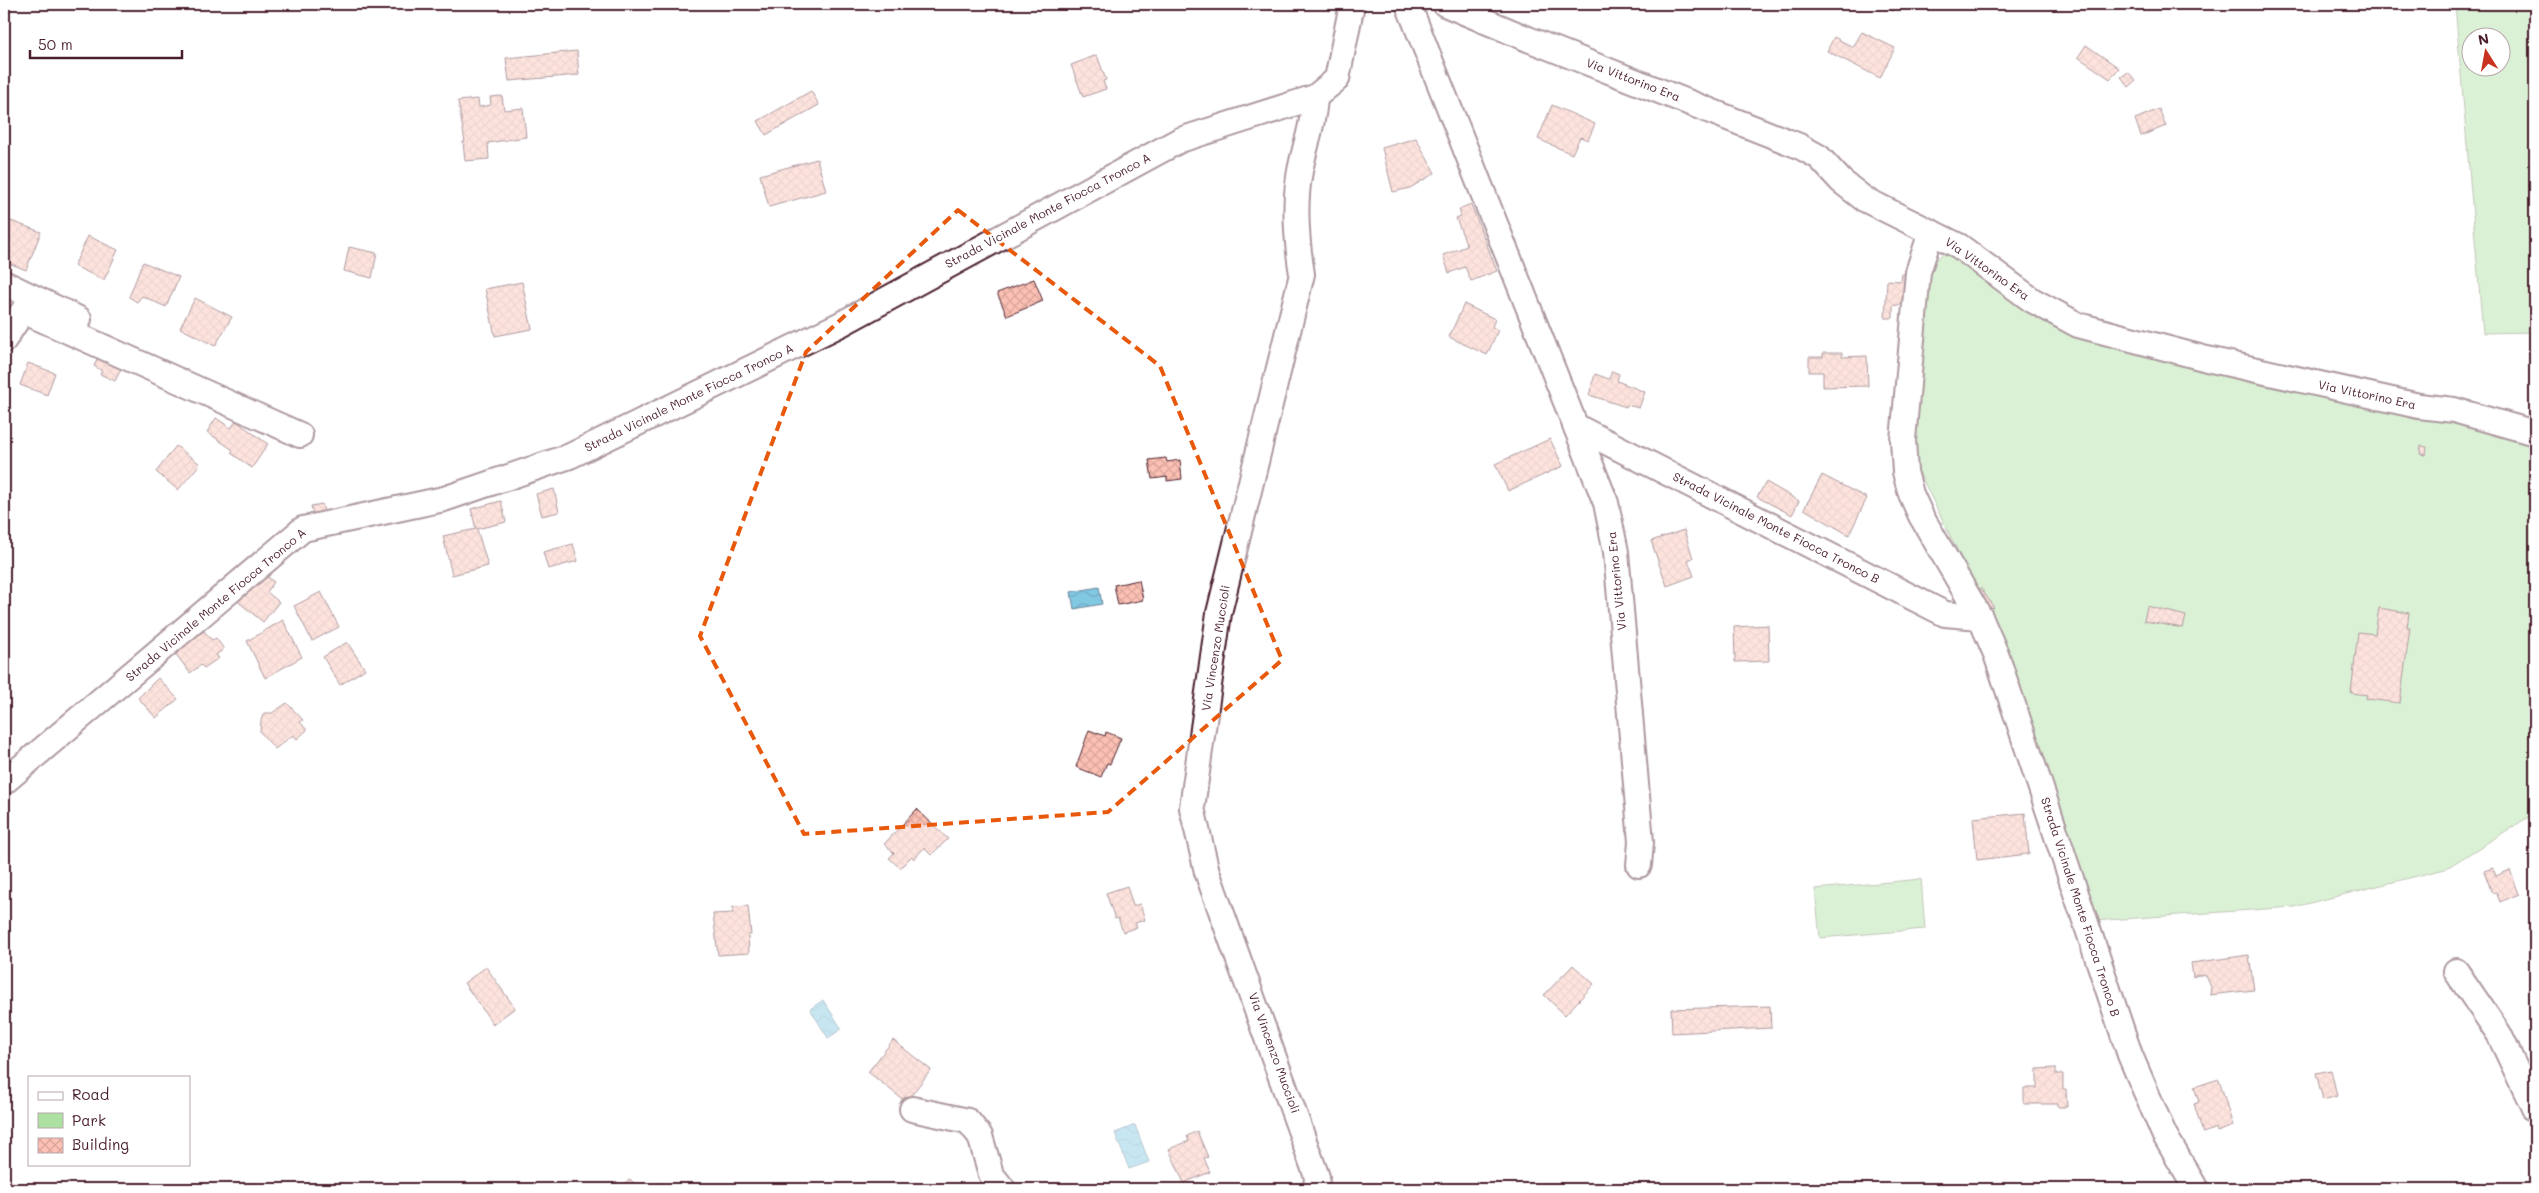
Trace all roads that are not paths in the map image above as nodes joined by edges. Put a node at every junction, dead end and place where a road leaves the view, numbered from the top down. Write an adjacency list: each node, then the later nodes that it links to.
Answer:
1 (1352, 4): 4 (street, Strada Vicinale Monte Fiocca Tronco A)
2 (1408, 4): 8 (street, Via Vittorino Era)
3 (1445, 4): 5 (street, Via Vittorino Era)
4 (1315, 97): 11 (street, Strada Vicinale Monte Fiocca Tronco A); 17 (street, Via Vincenzo Muccioli)
5 (1931, 232): 9 (street, Via Vittorino Era); 10 (street, Strada Vicinale Monte Fiocca Tronco B)
6 (4, 283): 7 (street)
7 (4, 340)
8 (1576, 426): 10 (street, Strada Vicinale Monte Fiocca Tronco B); 12 (street, Via Vittorino Era)
9 (2535, 434)
10 (1980, 617): 18 (street, Strada Vicinale Monte Fiocca Tronco B)
11 (4, 782)
12 (1640, 865)
13 (2456, 971): 15 (street)
14 (912, 1109): 16 (street)
15 (2535, 1110)
16 (1003, 1189)
17 (1316, 1189)
18 (2196, 1189)

